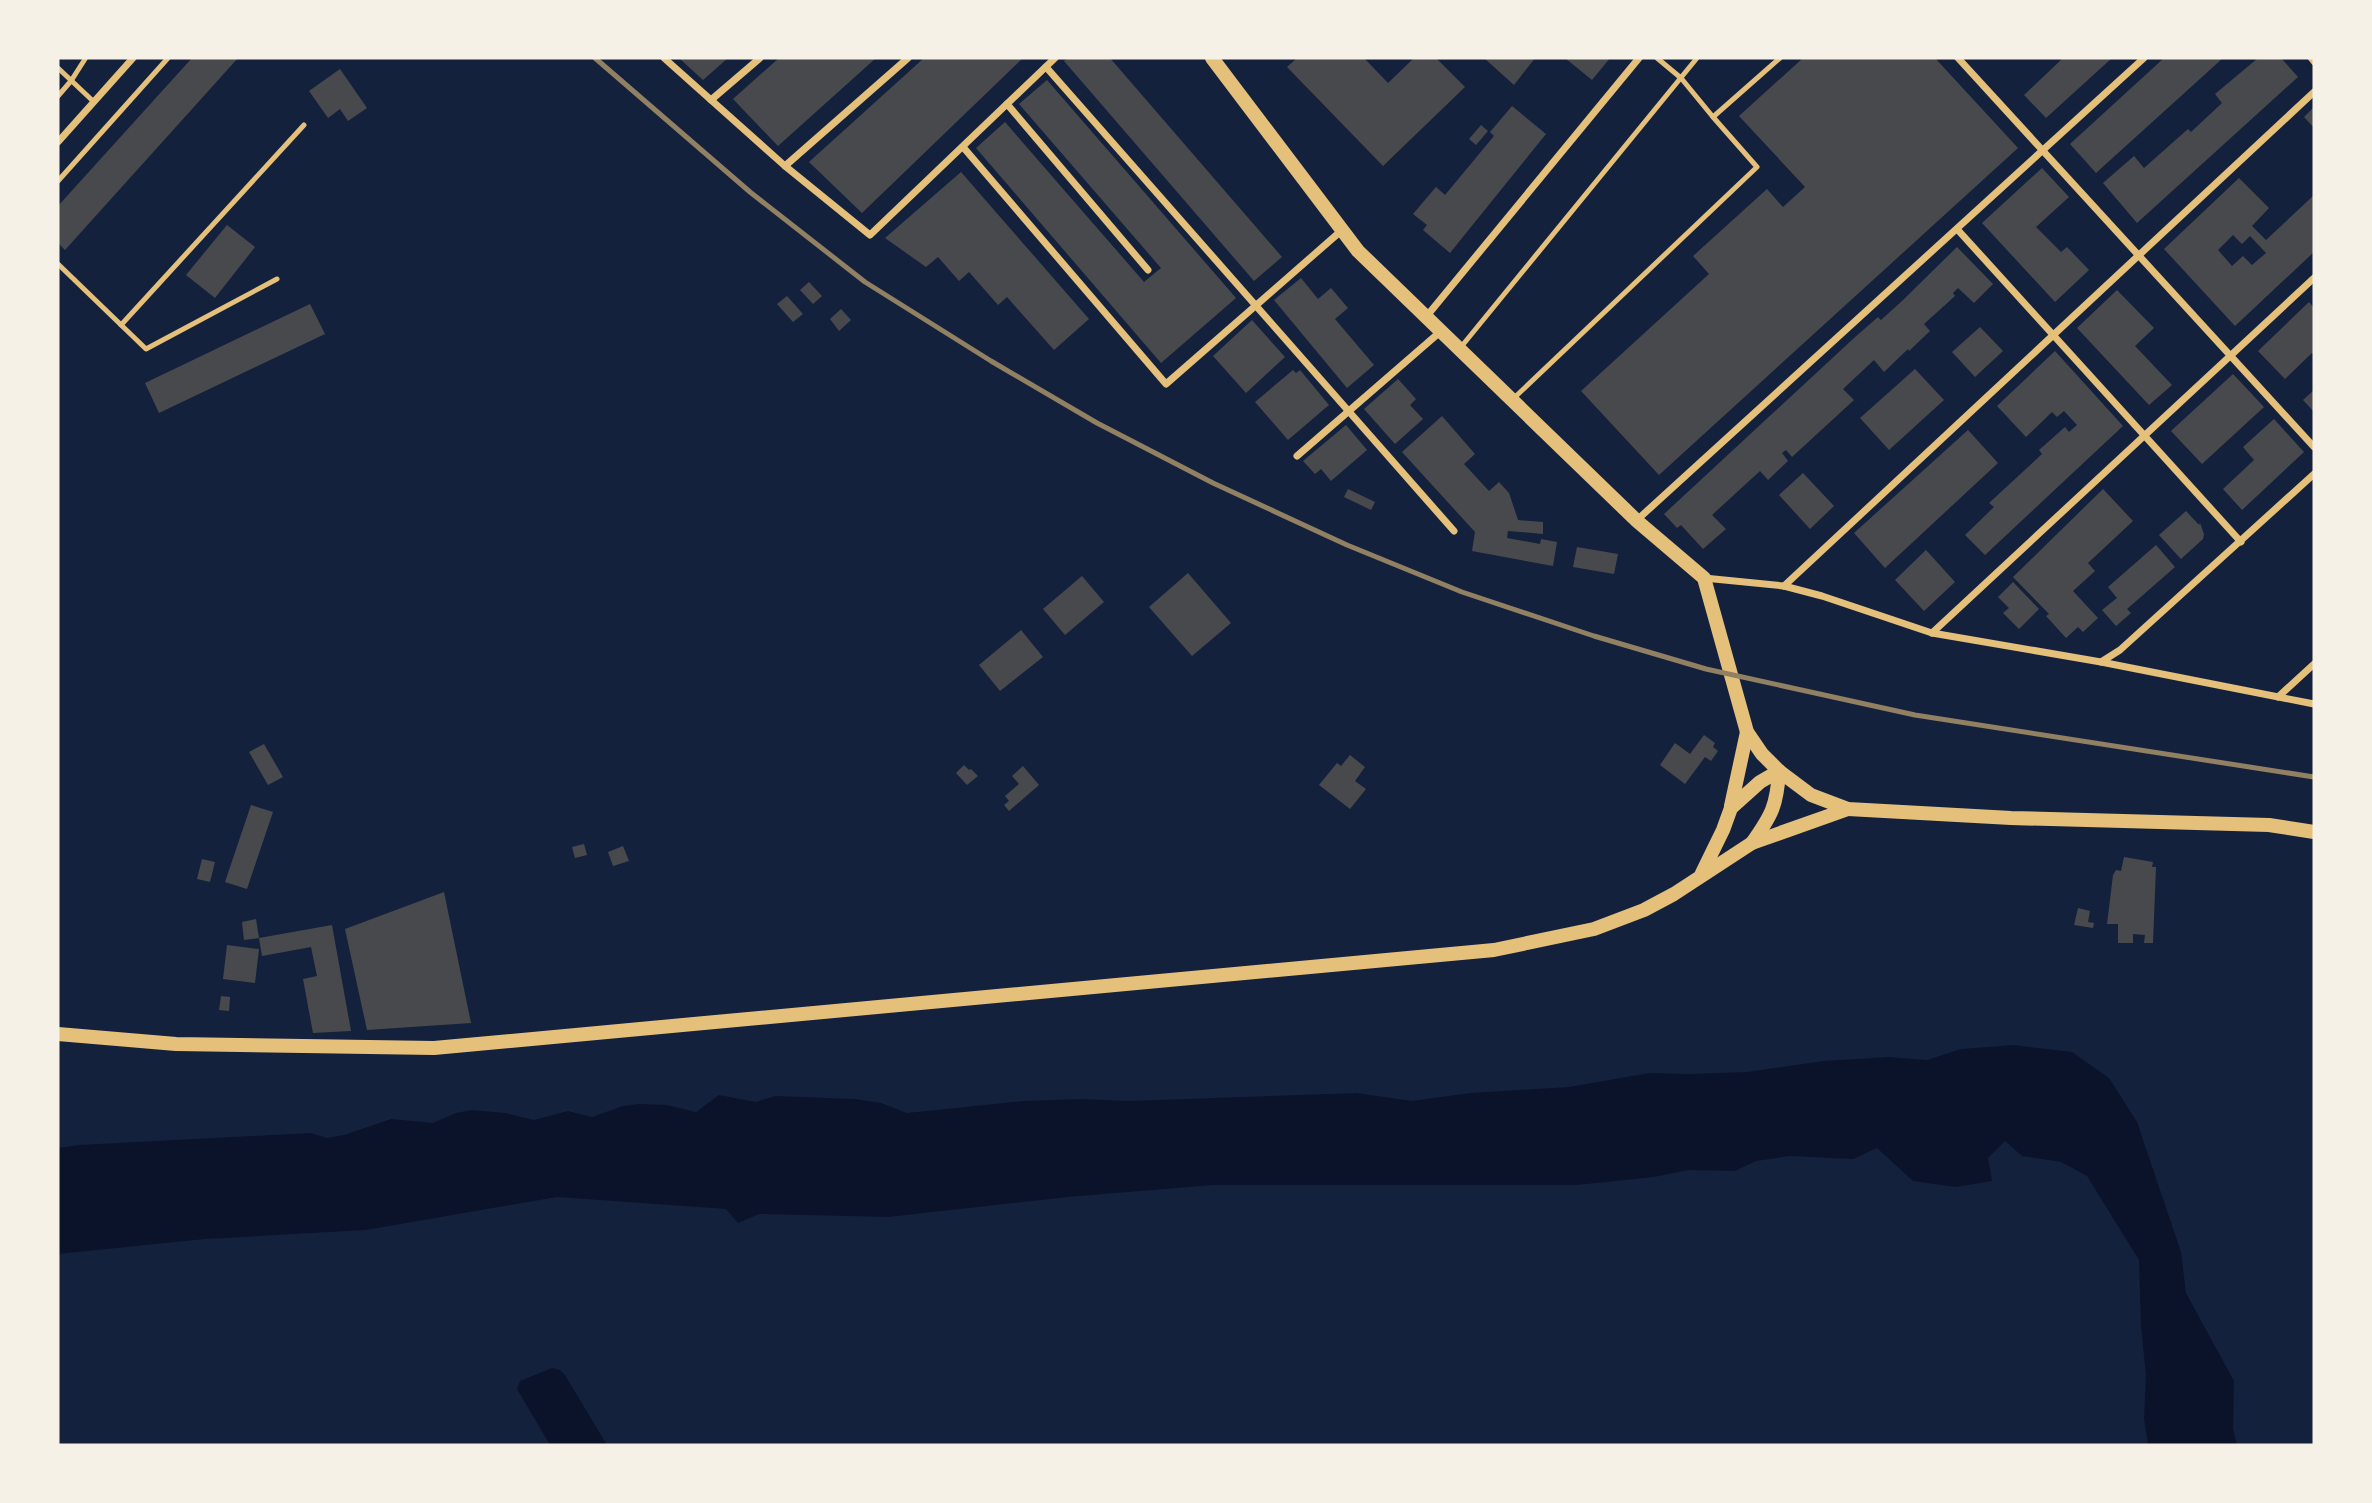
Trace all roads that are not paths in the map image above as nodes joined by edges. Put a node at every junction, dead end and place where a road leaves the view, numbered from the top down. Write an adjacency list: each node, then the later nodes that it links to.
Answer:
1 (85, 58): 20 (lane)
2 (133, 58): 24 (street)
3 (169, 58): 32 (lane)
4 (664, 58): 23 (street)
5 (760, 58): 23 (street)
6 (908, 58): 31 (street)
7 (1055, 58): 17 (street)
8 (1212, 58): 34 (main road)
9 (1639, 58): 41 (street)
10 (1657, 58): 19 (lane)
11 (1698, 58): 19 (lane)
12 (1780, 58): 26 (lane)
13 (1958, 58): 30 (street)
14 (2144, 58): 30 (street)
15 (2310, 58): 16 (lane)
16 (2314, 63)
17 (1046, 67): 25 (street); 40 (street)
18 (58, 68): 20 (lane)
19 (1681, 78): 26 (lane); 45 (lane)
20 (71, 81): 22 (lane); 24 (lane)
21 (2314, 92): 35 (street)
22 (58, 96)
23 (711, 100): 31 (street)
24 (94, 102): 28 (street)
25 (1007, 104): 29 (street); 37 (street)
26 (1713, 117): 47 (lane)
27 (304, 125): 42 (lane)
28 (58, 142)
29 (963, 147): 31 (street); 40 (street)
30 (2043, 150): 33 (street); 35 (street)
31 (785, 166)
32 (58, 181)
33 (1957, 229): 44 (street); 53 (street)
34 (1341, 231): 40 (street); 41 (main road)
35 (2140, 256): 44 (street); 46 (street)
36 (58, 264): 42 (lane)
37 (1148, 270)
38 (2314, 278): 46 (street)
39 (277, 279): 42 (lane)
40 (1256, 305): 48 (street)
41 (1426, 317): 43 (main road)
42 (121, 326)
43 (1440, 332): 45 (main road); 48 (street)
44 (2054, 336): 49 (street); 57 (street)
45 (1459, 349): 47 (main road)
46 (2231, 355): 49 (street); 50 (street)
47 (1511, 400): 53 (main road)
48 (1349, 411): 51 (street); 54 (street)
49 (2145, 436): 55 (street); 58 (street)
50 (2314, 447)
51 (1297, 456)
52 (2314, 474): 55 (street)
53 (1637, 521): 56 (main road)
54 (1454, 531)
55 (2241, 542): 59 (street)
56 (1704, 578): 57 (street); 63 (main road)
57 (1784, 586): 58 (street)
58 (1932, 633): 59 (street)
59 (2101, 662): 61 (street)
60 (2314, 664): 61 (street)
61 (2278, 697): 62 (street)
62 (2314, 704)
63 (1747, 732): 64 (main road); 65 (main road)
64 (1779, 771): 65 (main road); 66 (main road); 68 (main road)
65 (1731, 808): 69 (main road)
66 (1848, 809): 67 (main road); 68 (main road)
67 (2314, 832)
68 (1752, 843): 69 (main road)
69 (1701, 875): 70 (main road)
70 (58, 1034)

